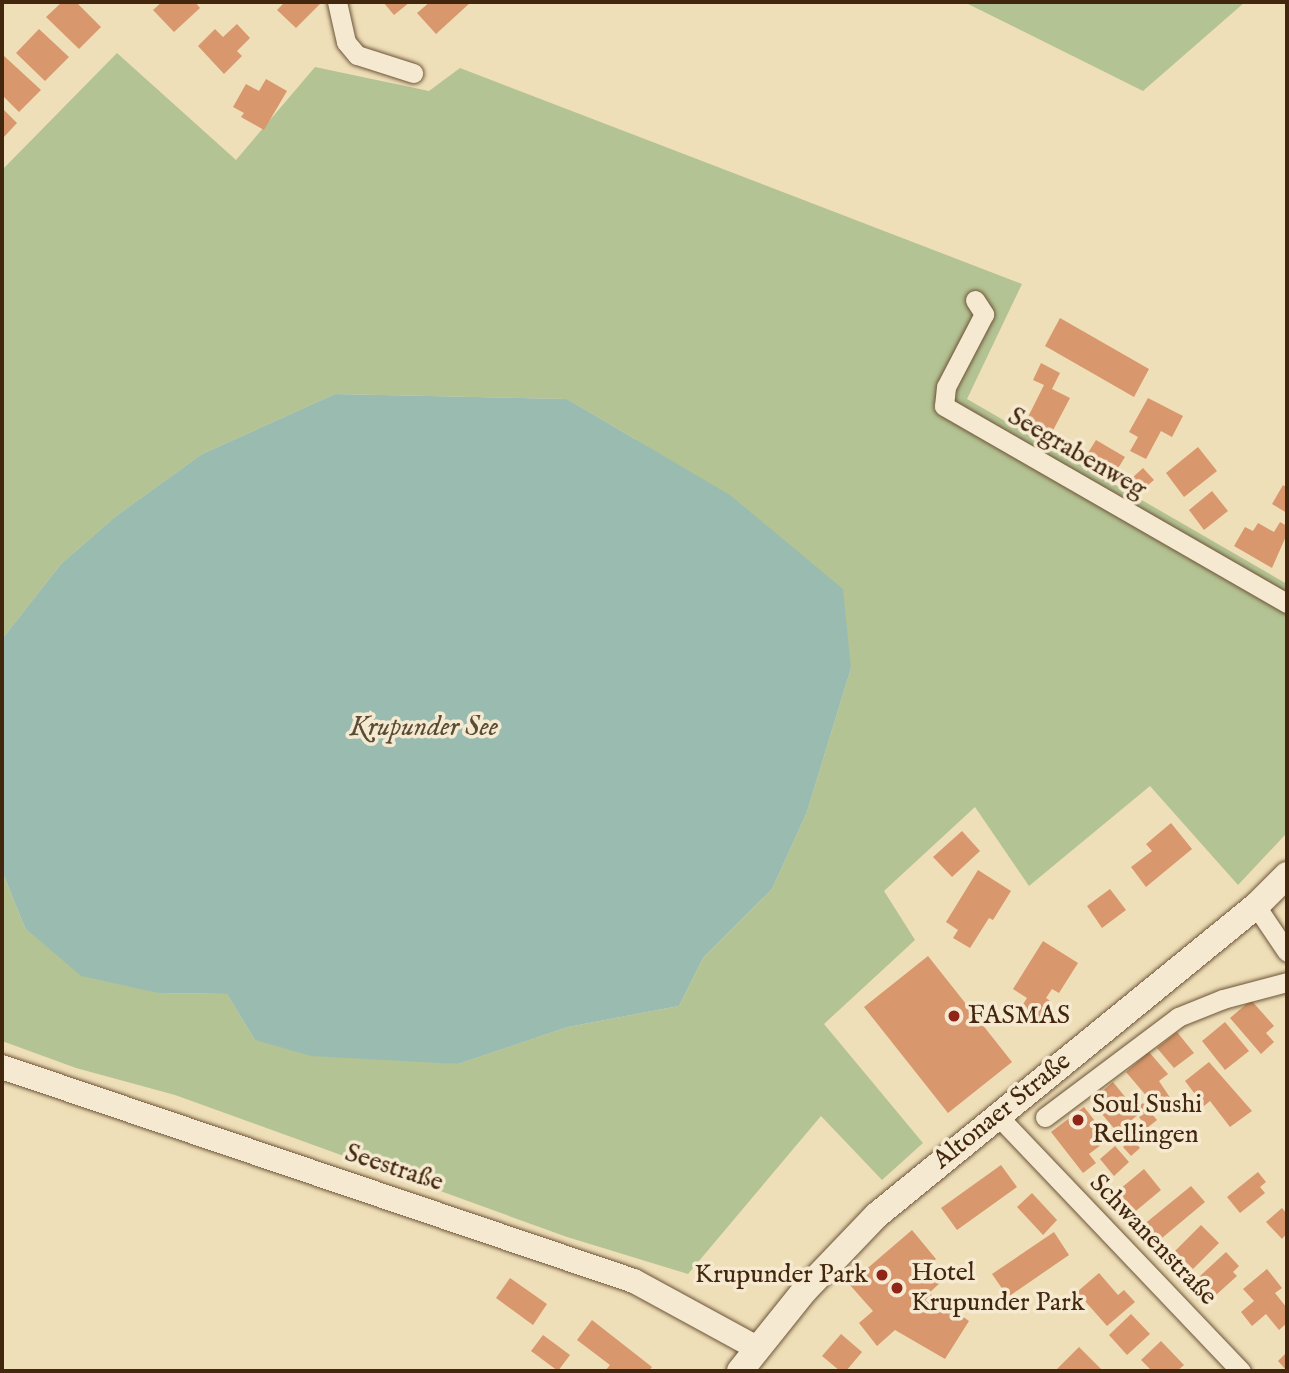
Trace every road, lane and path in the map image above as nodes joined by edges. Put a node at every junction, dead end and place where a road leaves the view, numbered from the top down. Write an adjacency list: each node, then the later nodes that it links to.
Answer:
1 (337, 2): 2 (street)
2 (413, 73)
3 (975, 300): 4 (street, Seegrabenweg)
4 (1287, 603)
5 (1287, 875): 6 (main road, Altonaer Straße)
6 (1256, 906): 7 (street); 10 (main road, Altonaer Straße)
7 (1287, 952)
8 (1287, 982): 11 (street)
9 (2, 1067): 12 (street, Seestraße)
10 (997, 1115): 12 (main road, Altonaer Straße); 14 (street, Schwanenstraße)
11 (1045, 1117)
12 (757, 1348): 13 (main road, Altonaer Straße)
13 (740, 1371)
14 (1241, 1371)

